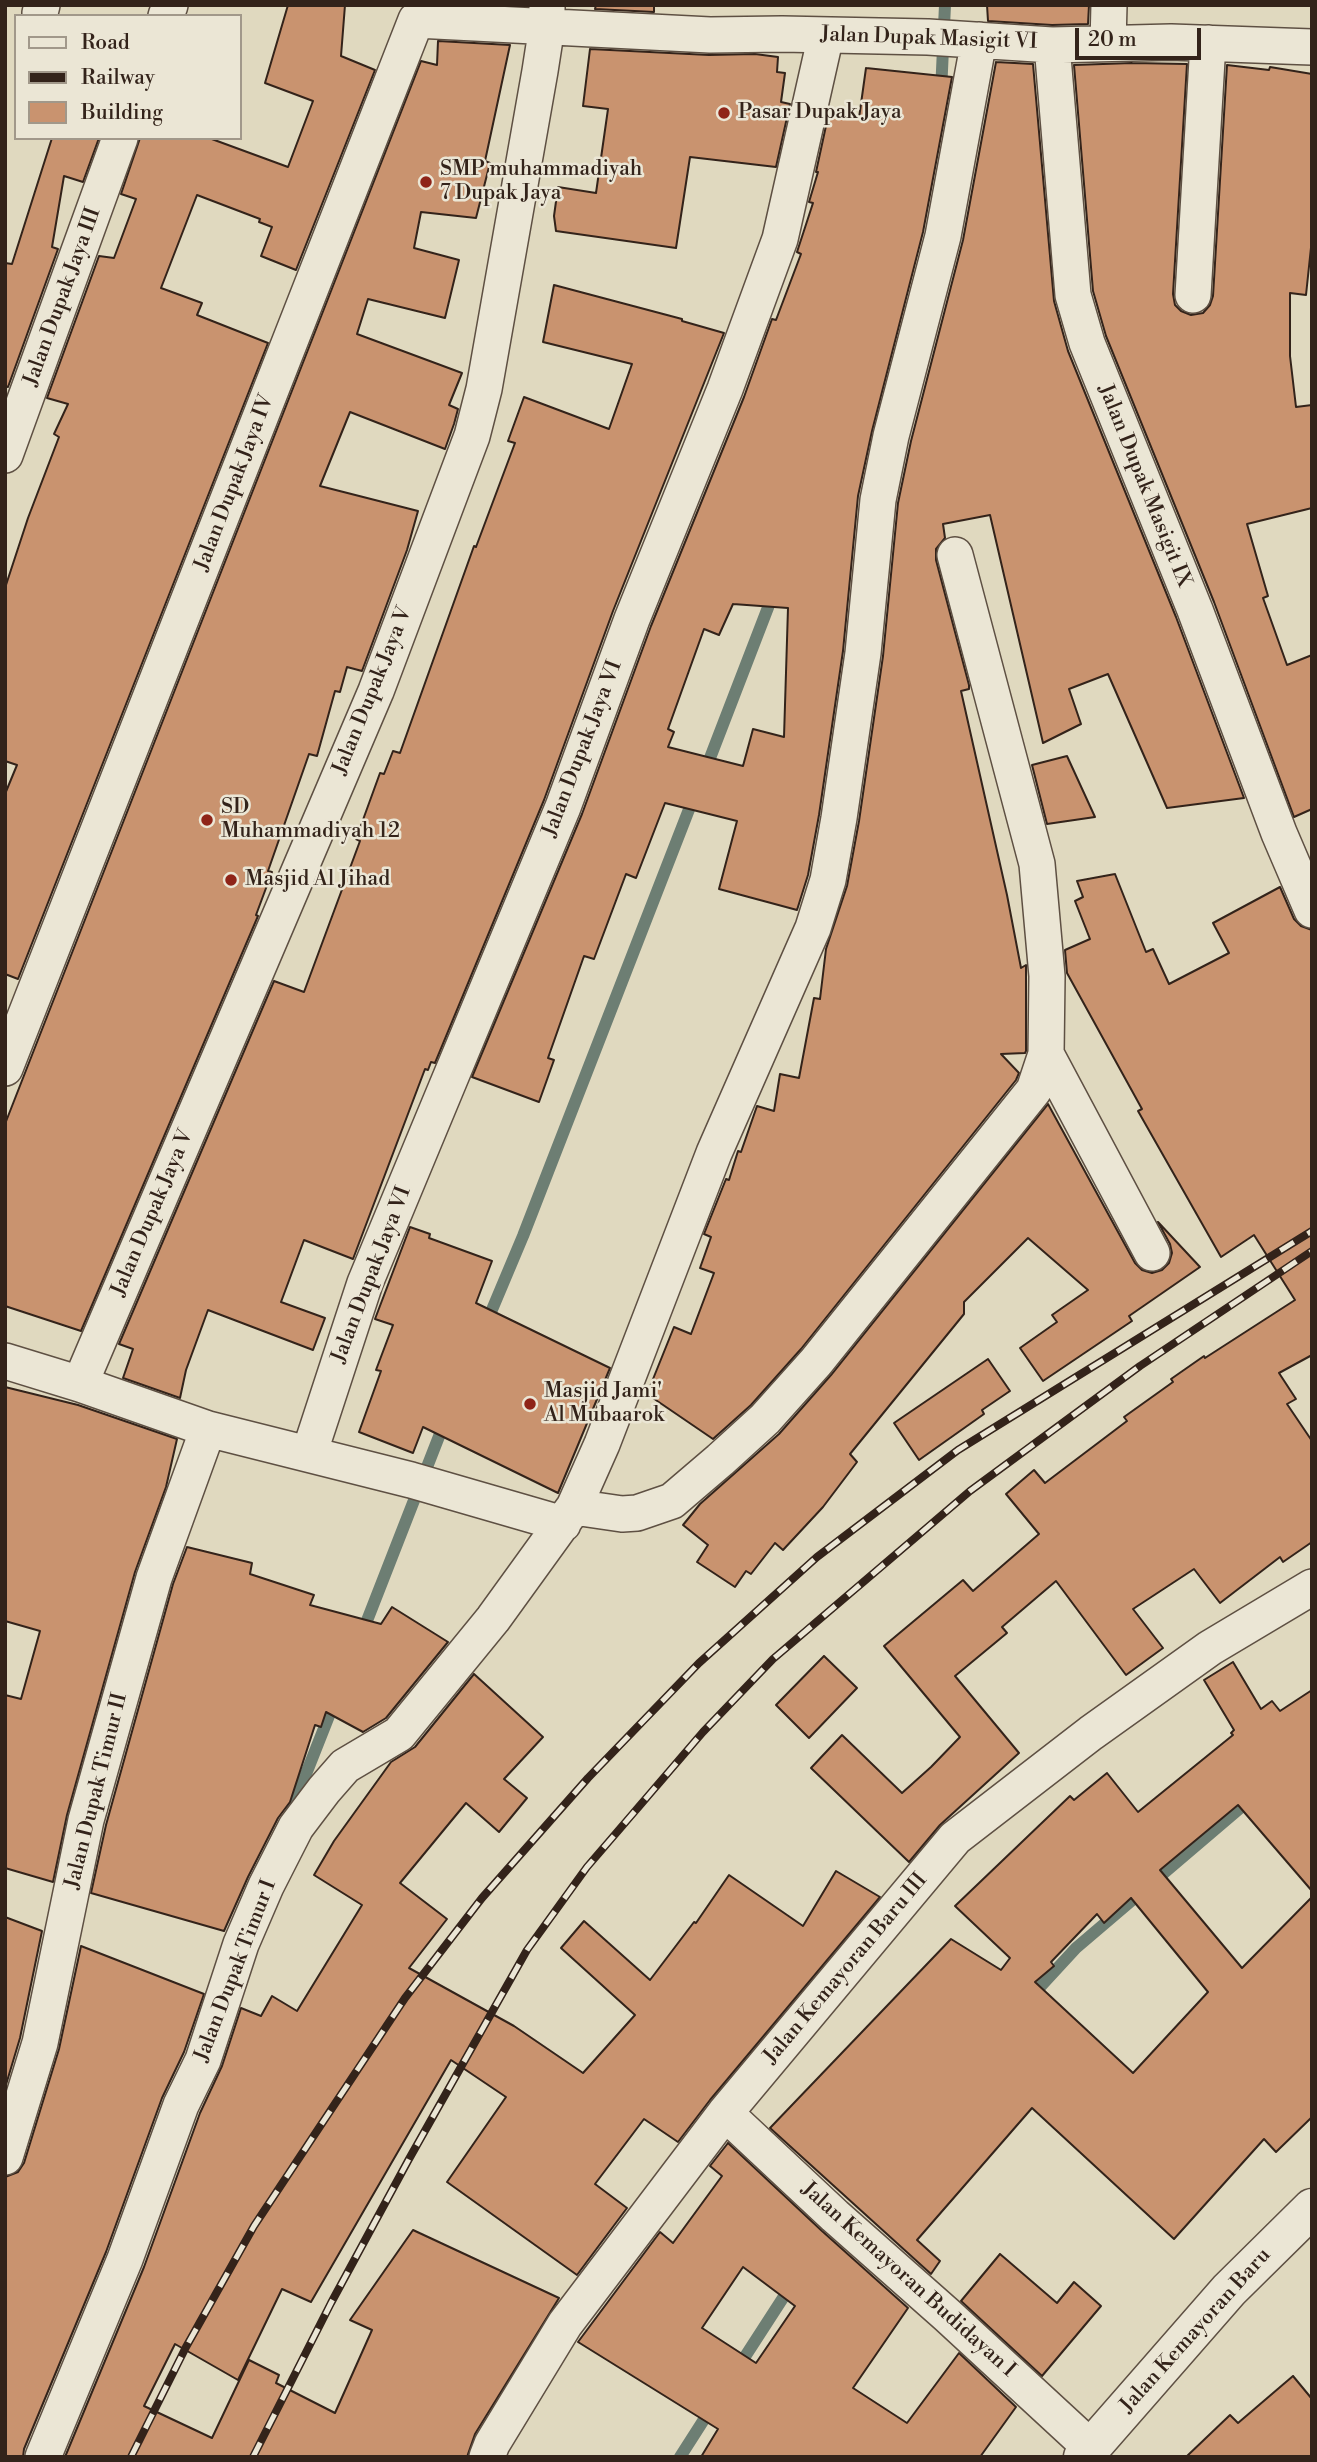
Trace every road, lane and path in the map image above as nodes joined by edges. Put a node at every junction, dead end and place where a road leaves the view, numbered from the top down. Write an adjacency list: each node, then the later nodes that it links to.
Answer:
1 (1109, 5): 6 (street)
2 (547, 16): 3 (street, Jalan Dupak Masigit VI); 16 (street, Jalan Dupak Jaya IV); 19 (street, Jalan Dupak Jaya V)
3 (783, 20): 4 (street, Jalan Dupak Masigit VI)
4 (826, 35): 5 (street, Jalan Dupak Masigit VI); 21 (street, Jalan Dupak Jaya VI)
5 (973, 39): 8 (street, Jalan Dupak Masigit VI); 22 (street, Jalan Dupak Timur I)
6 (1108, 43): 7 (street, Jalan Dupak Masigit VI); 8 (street, Jalan Dupak Masigit VI)
7 (1208, 43): 9 (street, Jalan Dupak Masigit VI); 11 (street)
8 (1052, 45): 14 (street, Jalan Dupak Masigit IX)
9 (1312, 47)
10 (119, 140): 12 (street, Jalan Dupak Jaya III)
11 (1194, 295)
12 (5, 455)
13 (955, 555): 15 (street)
14 (1312, 910)
15 (1046, 1054): 17 (street); 22 (street)
16 (5, 1068)
17 (1152, 1253)
18 (5, 1362): 19 (street)
19 (80, 1384): 20 (street)
20 (208, 1429): 21 (street); 25 (street, Jalan Dupak Timur II)
21 (309, 1454): 22 (street)
22 (569, 1515): 28 (street, Jalan Dupak Timur I)
23 (1312, 1587): 24 (street, Jalan Kemayoran Baru III)
24 (725, 2113): 27 (street, Jalan Kemayoran Budidayan I); 29 (street, Jalan Kemayoran Baru III)
25 (5, 2157)
26 (1312, 2208): 27 (street, Jalan Kemayoran Baru)
27 (1087, 2452)
28 (43, 2457)
29 (486, 2457)

